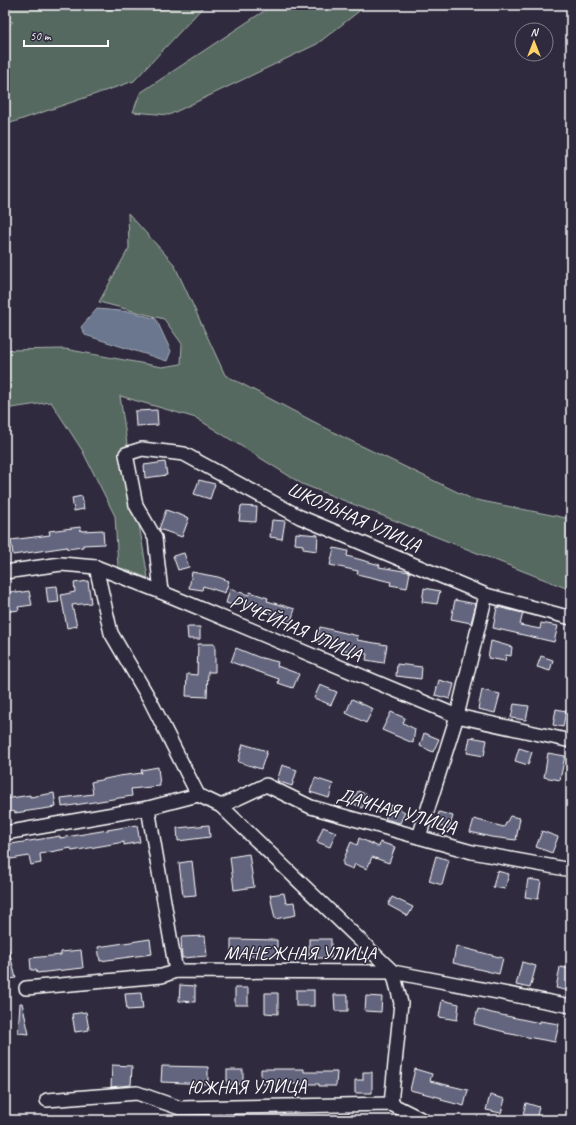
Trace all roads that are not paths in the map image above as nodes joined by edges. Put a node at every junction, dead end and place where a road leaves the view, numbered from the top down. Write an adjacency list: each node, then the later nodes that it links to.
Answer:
1 (96, 567): 2 (street, РУЧЕЙНАЯ УЛИЦА); 3 (street, РУЧЕЙНАЯ УЛИЦА); 8 (street)
2 (5, 572)
3 (161, 592): 4 (street, ШКОЛЬНАЯ УЛИЦА); 6 (street, РУЧЕЙНАЯ УЛИЦА)
4 (486, 595): 5 (street, ШКОЛЬНАЯ УЛИЦА); 6 (street)
5 (571, 618)
6 (457, 716): 7 (street, РУЧЕЙНАЯ УЛИЦА); 12 (street)
7 (571, 741)
8 (198, 795): 9 (street); 10 (street)
9 (220, 806): 12 (street, ДАЧНАЯ УЛИЦА); 15 (street)
10 (148, 808): 11 (street); 14 (street)
11 (5, 833)
12 (419, 837): 13 (street, ДАЧНАЯ УЛИЦА)
13 (571, 870)
14 (176, 971): 15 (street, МАНЕЖНАЯ УЛИЦА); 16 (street, МАНЕЖНАЯ УЛИЦА)
15 (393, 972): 17 (street, МАНЕЖНАЯ УЛИЦА); 19 (street)
16 (26, 988)
17 (571, 1006)
18 (47, 1100): 19 (street, ЮЖНАЯ УЛИЦА)
19 (390, 1104): 20 (street, ЮЖНАЯ УЛИЦА)
20 (423, 1120)

